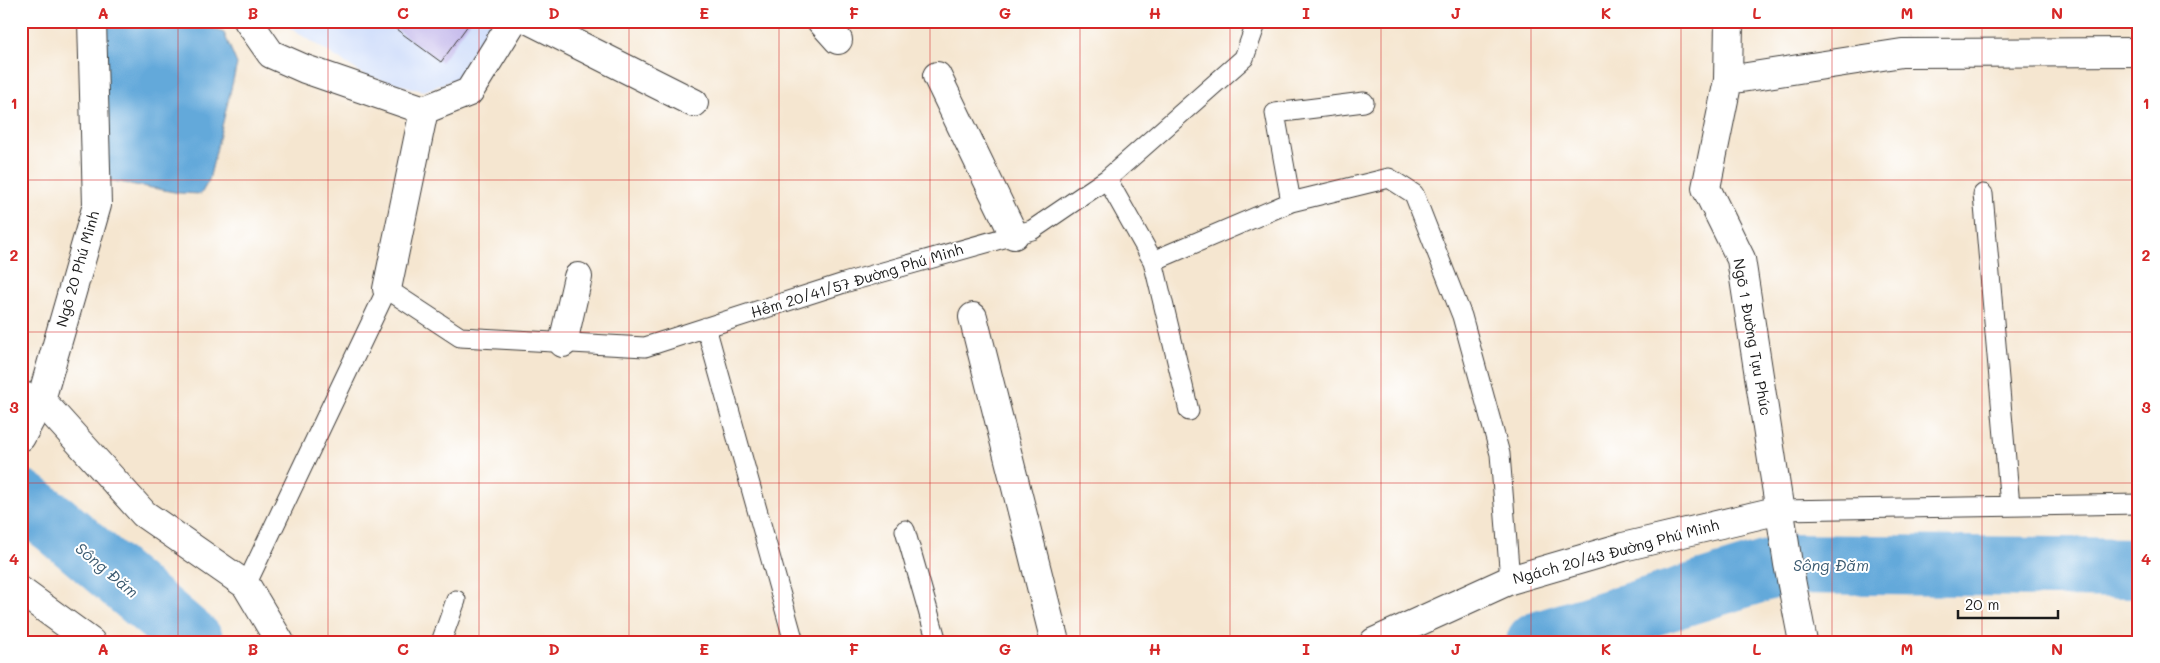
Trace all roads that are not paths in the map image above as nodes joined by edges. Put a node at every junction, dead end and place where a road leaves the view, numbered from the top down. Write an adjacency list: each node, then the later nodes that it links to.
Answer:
1 (92, 21): 24 (street, Ngõ 20 Phú Minh)
2 (248, 21): 12 (street)
3 (512, 21): 12 (street)
4 (531, 21): 11 (street)
5 (1257, 21): 13 (lane, Hẻm 20/41/57 Đường Phú Minh)
6 (1729, 21): 9 (street, Ngõ 1 Đường Tựu Phúc)
7 (2139, 52): 9 (street)
8 (936, 76): 16 (street)
9 (1728, 80): 27 (street, Ngõ 1 Đường Tựu Phúc)
10 (1364, 102): 15 (lane)
11 (694, 103)
12 (424, 110): 19 (street)
13 (1107, 179): 16 (lane, Hẻm 20/41/57 Đường Phú Minh); 17 (lane)
14 (1983, 194): 26 (lane)
15 (1291, 202): 17 (lane); 29 (lane)
16 (1014, 235): 21 (lane, Hẻm 20/41/57 Đường Phú Minh)
17 (1153, 262): 23 (lane)
18 (578, 277): 22 (street)
19 (387, 289): 22 (lane, Hẻm 20/41/57 Đường Phú Minh); 30 (lane)
20 (973, 317): 38 (street)
21 (706, 327): 22 (lane, Hẻm 20/41/57 Đường Phú Minh); 36 (lane)
22 (563, 343)
23 (1189, 411)
24 (28, 413): 30 (street)
25 (2139, 504): 26 (lane)
26 (2010, 506): 27 (lane)
27 (1781, 517): 29 (street, Ngách 20/43 Đường Phú Minh); 40 (street, Ngõ 1 Đường Tựu Phúc)
28 (905, 530): 37 (lane)
29 (1510, 580): 39 (street, Ngách 20/43 Đường Phú Minh)
30 (246, 585): 34 (street)
31 (21, 591): 33 (street)
32 (456, 600): 35 (lane)
33 (92, 642)
34 (280, 642)
35 (441, 642)
36 (794, 642)
37 (937, 642)
38 (1054, 642)
39 (1374, 642)
40 (1803, 642)

